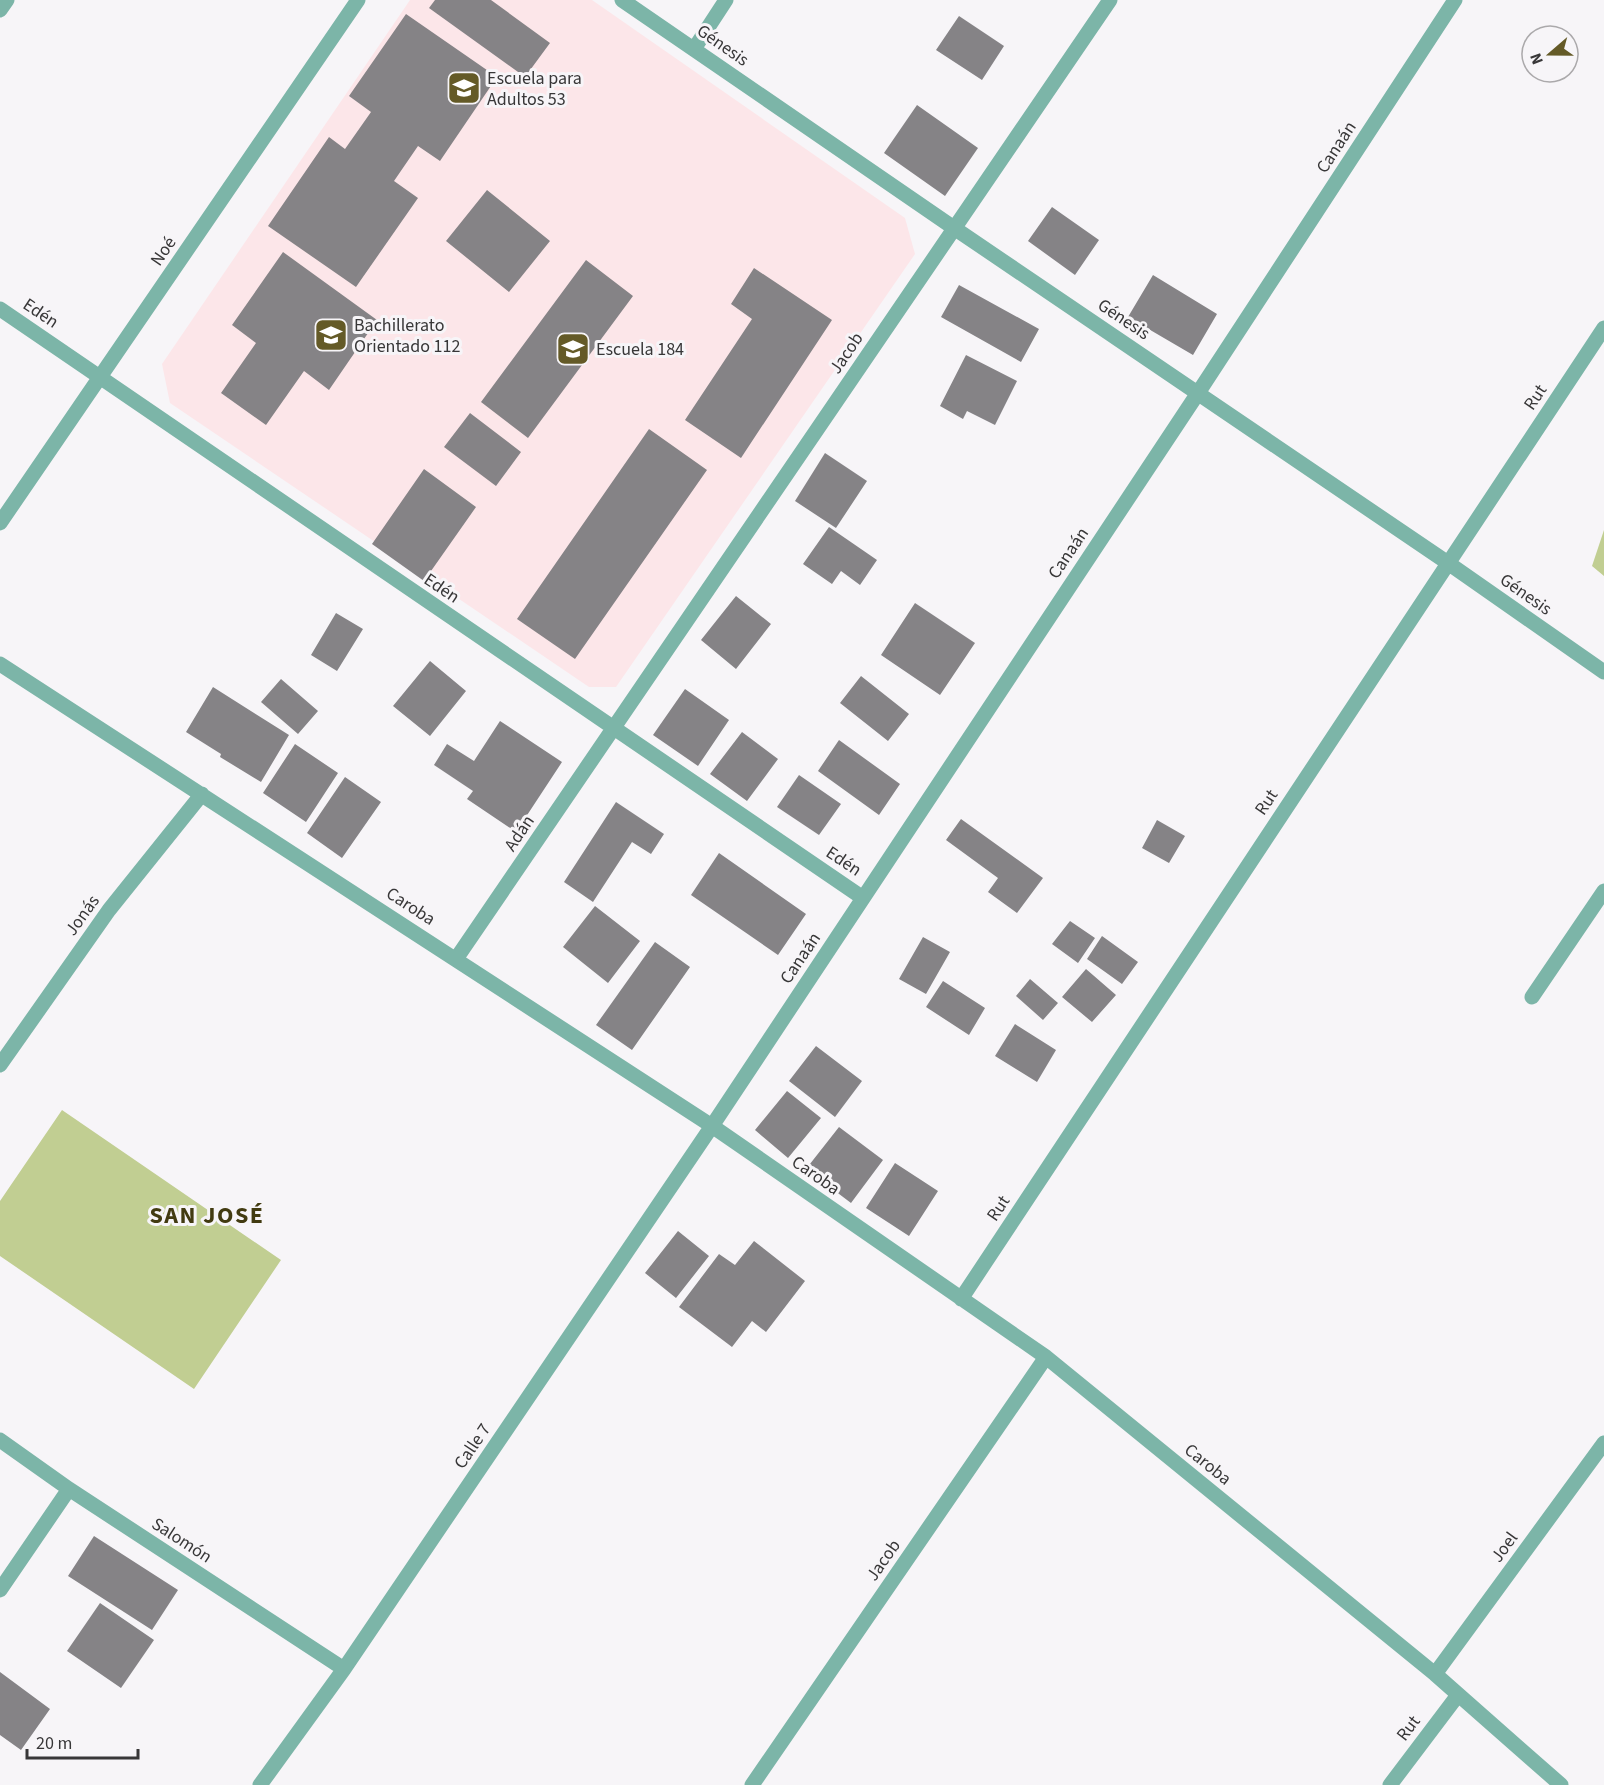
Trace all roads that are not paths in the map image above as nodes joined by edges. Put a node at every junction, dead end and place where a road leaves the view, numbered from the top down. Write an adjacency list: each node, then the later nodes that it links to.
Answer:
1 (7, 0): 7 (street)
2 (358, 0): 12 (street, Noé)
3 (622, 0): 8 (street, Génesis)
4 (726, 0): 8 (street)
5 (1110, 0): 9 (street, Jacob)
6 (1455, 0): 13 (street, Canaán)
7 (0, 10)
8 (694, 49): 9 (street, Génesis)
9 (954, 228): 13 (street, Génesis); 18 (street, Jacob)
10 (0, 309): 12 (street, Edén)
11 (1604, 328): 15 (street, Rut)
12 (100, 377): 14 (street, Noé); 18 (street, Edén)
13 (1198, 393): 15 (street, Génesis); 21 (street, Canaán)
14 (0, 523)
15 (1448, 563): 17 (street, Génesis); 26 (street, Rut)
16 (0, 664): 19 (street, Caroba)
17 (1604, 672)
18 (614, 729): 21 (street, Edén); 22 (street, Adán)
19 (202, 794): 22 (street, Caroba); 24 (street, Jonás)
20 (1604, 891): 23 (street)
21 (863, 898): 25 (street, Canaán)
22 (456, 959): 25 (street, Caroba)
23 (1532, 997)
24 (0, 1065)
25 (712, 1126): 26 (street, Caroba); 32 (street, Calle 7)
26 (961, 1299): 27 (street, Caroba)
27 (1046, 1358): 33 (street, Caroba); 36 (street, Jacob)
28 (0, 1440): 30 (street, Salomón)
29 (1604, 1443): 33 (street, Joel)
30 (69, 1489): 31 (street); 32 (street, Salomón)
31 (0, 1590)
32 (344, 1669): 35 (street, Calle 7)
33 (1435, 1674): 34 (street, Caroba)
34 (1458, 1695): 37 (street, Rut); 38 (street, Caroba)
35 (260, 1785)
36 (752, 1785)
37 (1390, 1785)
38 (1561, 1785)

